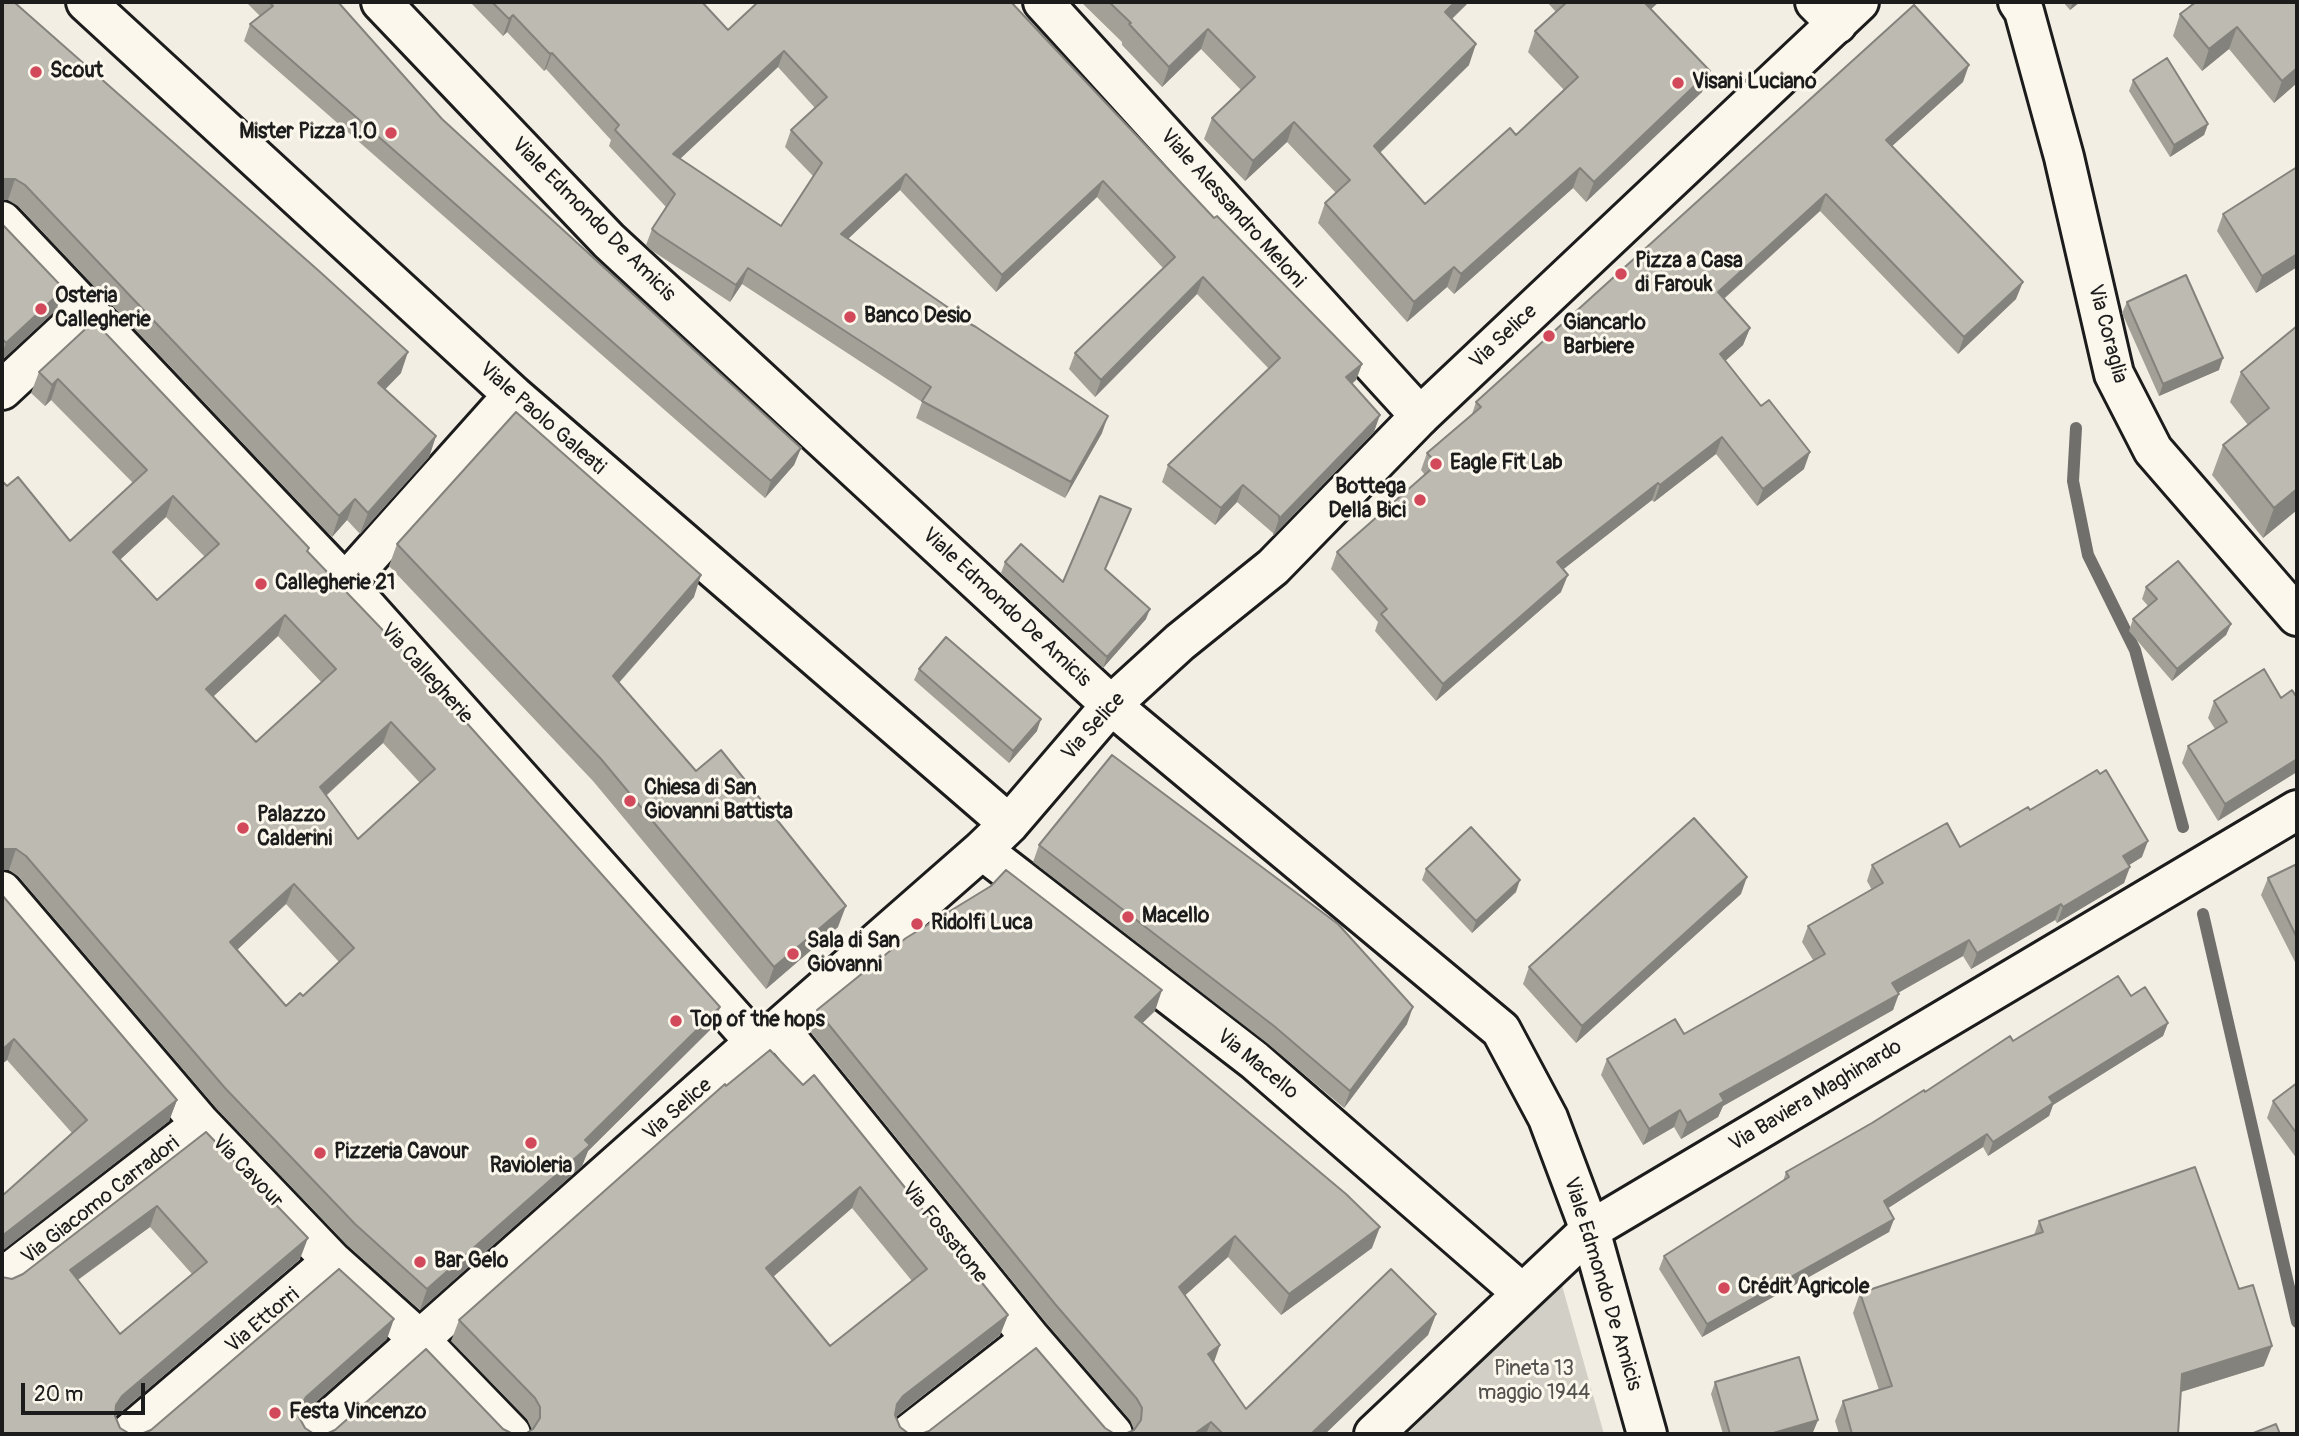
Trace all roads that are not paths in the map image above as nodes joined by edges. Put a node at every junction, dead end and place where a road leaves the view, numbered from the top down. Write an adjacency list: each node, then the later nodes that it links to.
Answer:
1 (86, 2): 9 (street, Viale Paolo Galeati)
2 (382, 2): 13 (street, Viale Edmondo De Amicis)
3 (1043, 2): 10 (street, Viale Alessandro Meloni)
4 (2018, 2): 12 (street, Via Coraglia)
5 (1837, 9): 10 (street, Via Selice)
6 (2, 221): 7 (street, Via Callegherie)
7 (86, 312): 8 (street); 11 (street, Via Callegherie)
8 (2, 390)
9 (513, 395): 11 (street); 15 (street, Viale Paolo Galeati)
10 (1420, 416): 13 (street, Via Selice)
11 (345, 583): 17 (street, Via Callegherie)
12 (2297, 616)
13 (1111, 705): 15 (street, Via Selice); 19 (street, Viale Edmondo De Amicis)
14 (2297, 810): 19 (street, Via Baviera Maghinardo)
15 (995, 837): 17 (street, Via Selice); 22 (street, Via Macello)
16 (2, 891): 18 (street, Via Cavour)
17 (767, 1035): 23 (street, Via Selice); 24 (street, Via Fossatone)
18 (201, 1124): 20 (street, Via Cavour); 21 (street, Via Giacomo Carradori)
19 (1590, 1230): 22 (street, Via Baviera Maghinardo); 31 (street, Viale Edmondo De Amicis)
20 (332, 1261): 23 (street, Via Cavour); 25 (street, Via Ettorri)
21 (2, 1278)
22 (1522, 1293): 30 (street, Via Baviera Maghinardo)
23 (419, 1339): 26 (street, Via Selice); 27 (street, Via Cavour)
24 (1031, 1339): 28 (street); 29 (street, Via Fossatone)
25 (129, 1434)
26 (313, 1434)
27 (511, 1434)
28 (909, 1434)
29 (1113, 1434)
30 (1374, 1434)
31 (1647, 1434)

